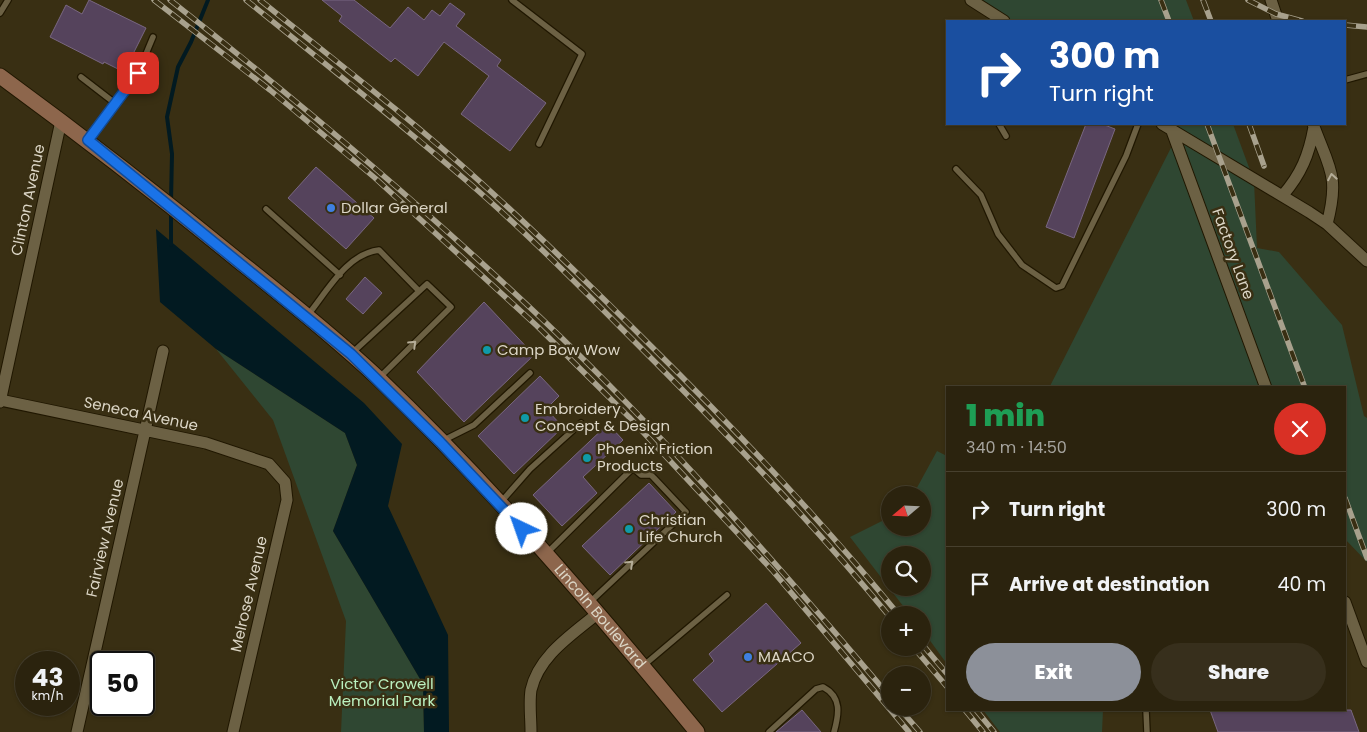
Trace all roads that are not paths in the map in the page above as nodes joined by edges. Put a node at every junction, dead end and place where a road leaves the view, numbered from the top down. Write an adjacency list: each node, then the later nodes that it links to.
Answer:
1 (8, 0): 6 (lane)
2 (512, 0): 23 (lane)
3 (971, 0): 5 (street)
4 (1271, 0): 8 (street)
5 (988, 4): 7 (street)
6 (0, 13)
7 (1003, 20)
8 (1278, 20)
9 (153, 37): 14 (lane)
10 (1367, 74): 13 (lane)
11 (0, 76): 15 (main road, Lincoln Boulevard)
12 (81, 77): 14 (lane)
13 (1346, 80)
14 (116, 104): 22 (lane)
15 (61, 120): 22 (main road, Lincoln Boulevard); 37 (street, Clinton Avenue)
16 (1000, 125): 21 (lane)
17 (1138, 125): 24 (lane)
18 (1164, 125): 20 (street)
19 (1314, 125): 25 (street); 27 (street, one-way to 19)
20 (1172, 130): 25 (street); 36 (street, Factory Lane)
21 (1006, 136)
22 (88, 140): 31 (main road, Lincoln Boulevard)
23 (539, 144)
24 (956, 169)
25 (1283, 195): 27 (street)
26 (266, 208): 29 (lane)
27 (1327, 224): 28 (street)
28 (1367, 261)
29 (340, 276): 30 (lane); 31 (lane)
30 (419, 290): 33 (lane); 35 (lane, one-way to 30)
31 (307, 316): 33 (main road, Lincoln Boulevard)
32 (163, 351): 39 (street, Fairview Avenue)
33 (351, 354): 35 (main road, Lincoln Boulevard)
34 (530, 373): 40 (lane)
35 (378, 379): 40 (main road, Lincoln Boulevard)
36 (1265, 386)
37 (0, 400): 39 (street, Seneca Avenue)
38 (581, 423): 42 (lane)
39 (144, 430): 41 (street, Seneca Avenue); 50 (street, Fairview Avenue)
40 (440, 442): 42 (main road, Lincoln Boulevard)
41 (273, 467): 51 (street, Melrose Avenue)
42 (499, 504): 43 (main road, Lincoln Boulevard)
43 (546, 555): 46 (main road, Lincoln Boulevard); 46 (lane, one-way to 43)
44 (727, 596): 48 (lane)
45 (1346, 607): 47 (street)
46 (593, 608): 48 (main road, Lincoln Boulevard); 52 (street)
47 (1367, 662)
48 (643, 666): 53 (main road, Lincoln Boulevard)
49 (1146, 711): 56 (lane)
50 (77, 732)
51 (233, 732)
52 (531, 732)
53 (697, 732)
54 (769, 732): 55 (lane)
55 (834, 732)
56 (1146, 732)

